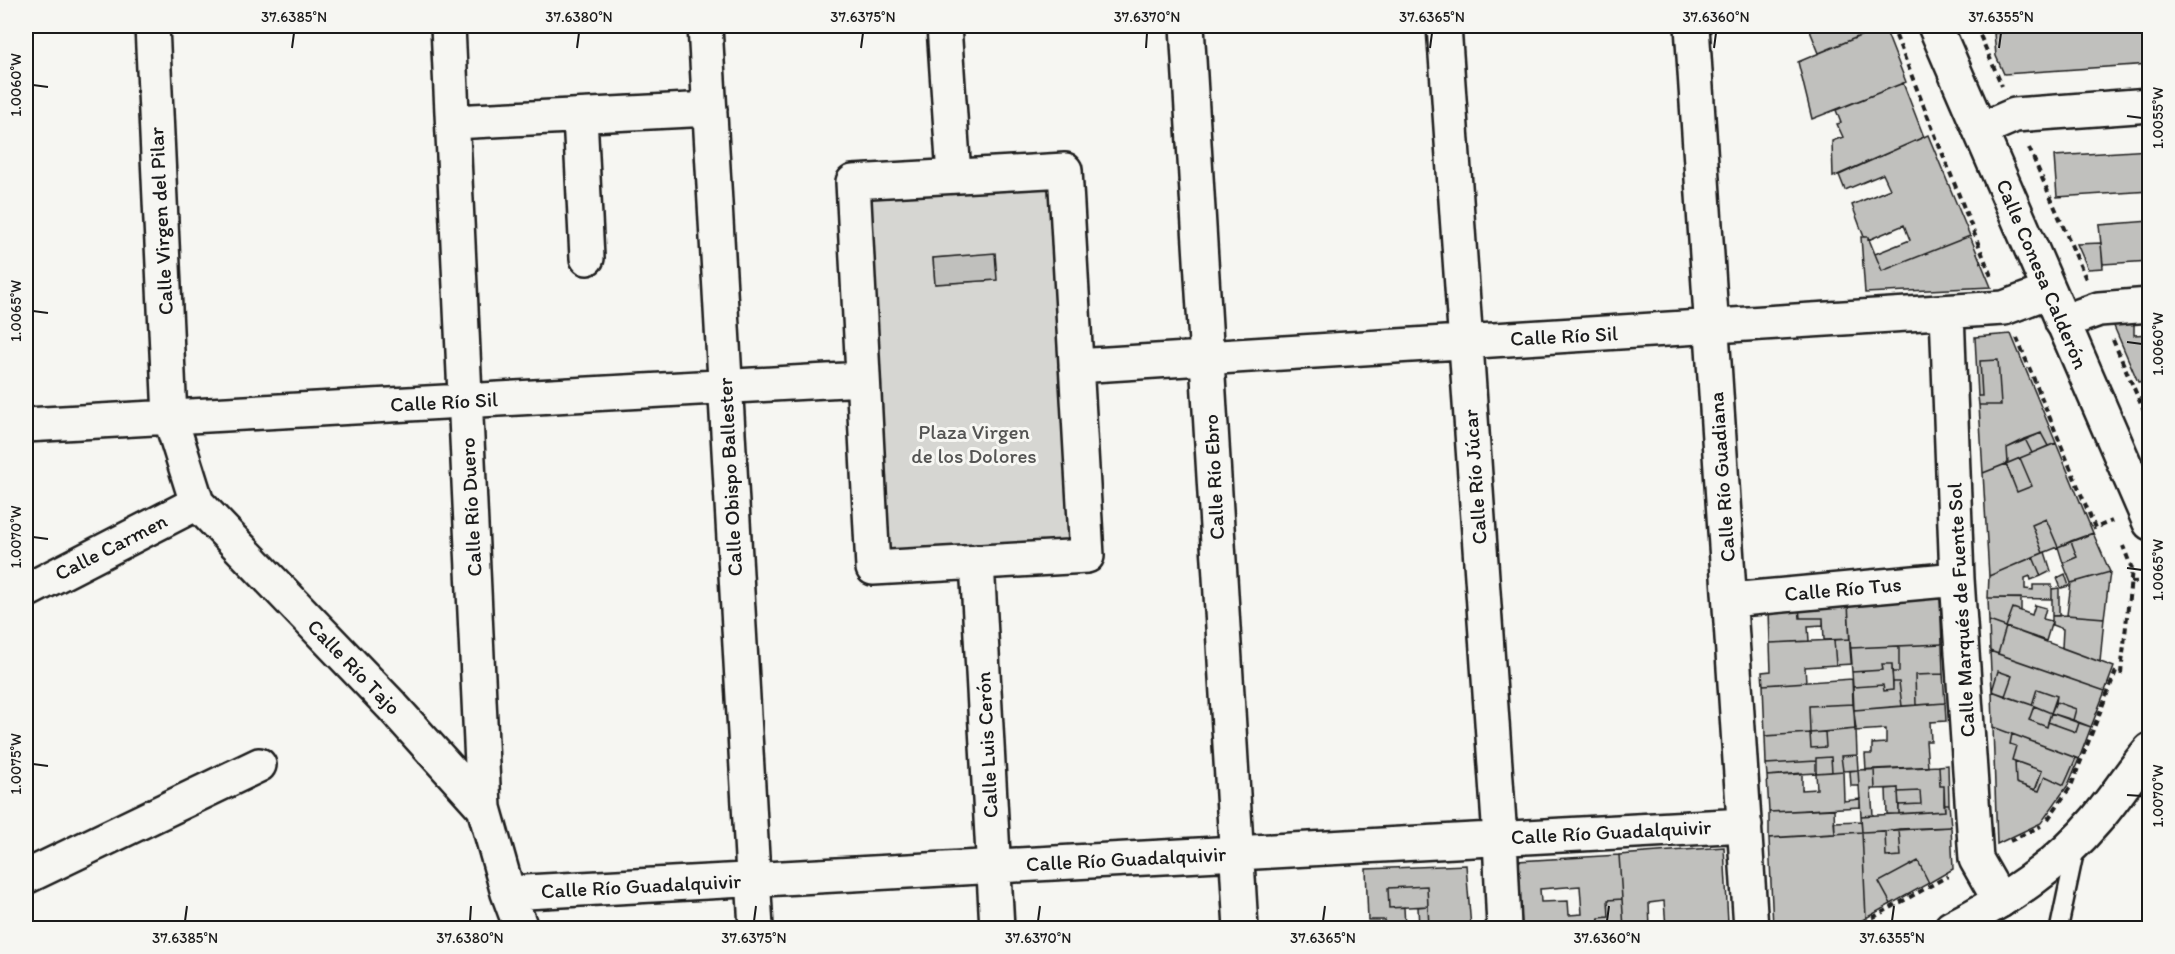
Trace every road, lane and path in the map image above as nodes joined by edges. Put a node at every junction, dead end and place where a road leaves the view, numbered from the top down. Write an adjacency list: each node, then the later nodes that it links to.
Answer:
1 (152, 26): 30 (street, Calle Virgen del Pilar)
2 (448, 26): 14 (street, Calle Río Duero)
3 (705, 26): 11 (street, Calle Obispo Ballester)
4 (944, 26): 16 (street)
5 (1187, 26): 25 (street, Calle Río Ebro)
6 (1444, 26): 24 (street, Calle Río Júcar)
7 (1692, 26): 23 (street, Calle Río Guadiana)
8 (1935, 26): 15 (street, Calle Conesa Calderón)
9 (1976, 26): 12 (path)
10 (2150, 105): 12 (street)
11 (710, 109): 13 (street); 28 (street, Calle Obispo Ballester)
12 (2014, 115): 15 (street); 20 (path)
13 (580, 116): 14 (street); 17 (street)
14 (453, 122): 29 (street, Calle Río Duero)
15 (1980, 130): 18 (street, Calle Conesa Calderón)
16 (954, 176): 26 (street); 27 (street)
17 (587, 258)
18 (2049, 291): 21 (street, Calle Río Sil); 22 (street, Calle Conesa Calderón)
19 (2150, 305): 20 (street)
20 (2099, 309): 22 (street); 32 (path)
21 (1947, 312): 23 (street, Calle Río Sil); 39 (street, Calle Marqués de Fuente Sol)
22 (2062, 322): 34 (street, Calle Conesa Calderón)
23 (1712, 327): 24 (street, Calle Río Sil); 43 (street, Calle Río Guadiana)
24 (1466, 342): 25 (street, Calle Río Sil); 51 (street, Calle Río Júcar)
25 (1207, 358): 26 (street, Calle Río Sil); 53 (street, Calle Río Ebro)
26 (1076, 366): 38 (street)
27 (863, 379): 28 (street, Calle Río Sil); 38 (street)
28 (725, 387): 29 (street, Calle Río Sil); 56 (street, Calle Obispo Ballester)
29 (466, 401): 30 (street, Calle Río Sil); 49 (street, Calle Río Duero)
30 (170, 417): 31 (street, Calle Río Sil); 33 (street, Calle Río Tajo)
31 (26, 425)
32 (2150, 425)
33 (197, 503): 42 (street, Calle Carmen); 49 (street, Calle Río Tajo)
34 (2149, 522)
35 (2095, 528): 36 (path)
36 (2117, 530)
37 (2121, 540): 41 (path)
38 (977, 562): 54 (street, Calle Luis Cerón)
39 (1957, 579): 43 (street, Calle Río Tus); 58 (street, Calle Marqués de Fuente Sol)
40 (2150, 581): 41 (path)
41 (2131, 582): 44 (path)
42 (26, 591)
43 (1730, 600): 50 (street, Calle Río Guadiana)
44 (2116, 671)
45 (2150, 737): 48 (street)
46 (2150, 750): 48 (street)
47 (259, 765): 55 (street)
48 (2120, 792): 52 (street)
49 (484, 808): 57 (street, Calle Río Tajo)
50 (1745, 825): 51 (street, Calle Río Guadalquivir); 64 (street, Calle Río Guadiana)
51 (1500, 838): 53 (street, Calle Río Guadalquivir); 63 (street, Calle Río Júcar)
52 (2078, 840): 58 (street); 66 (lane)
53 (1237, 853): 54 (street, Calle Río Guadalquivir); 62 (street, Calle Río Ebro)
54 (994, 866): 56 (street, Calle Río Guadalquivir); 61 (street, Calle Luis Cerón)
55 (26, 877)
56 (753, 880): 57 (street, Calle Río Guadalquivir); 60 (street, Calle Obispo Ballester)
57 (508, 893): 59 (street, Calle Río Tajo)
58 (1990, 914): 65 (street)
59 (521, 928)
60 (756, 928)
61 (998, 928)
62 (1241, 928)
63 (1504, 928)
64 (1751, 928)
65 (1952, 928)
66 (2059, 928)

